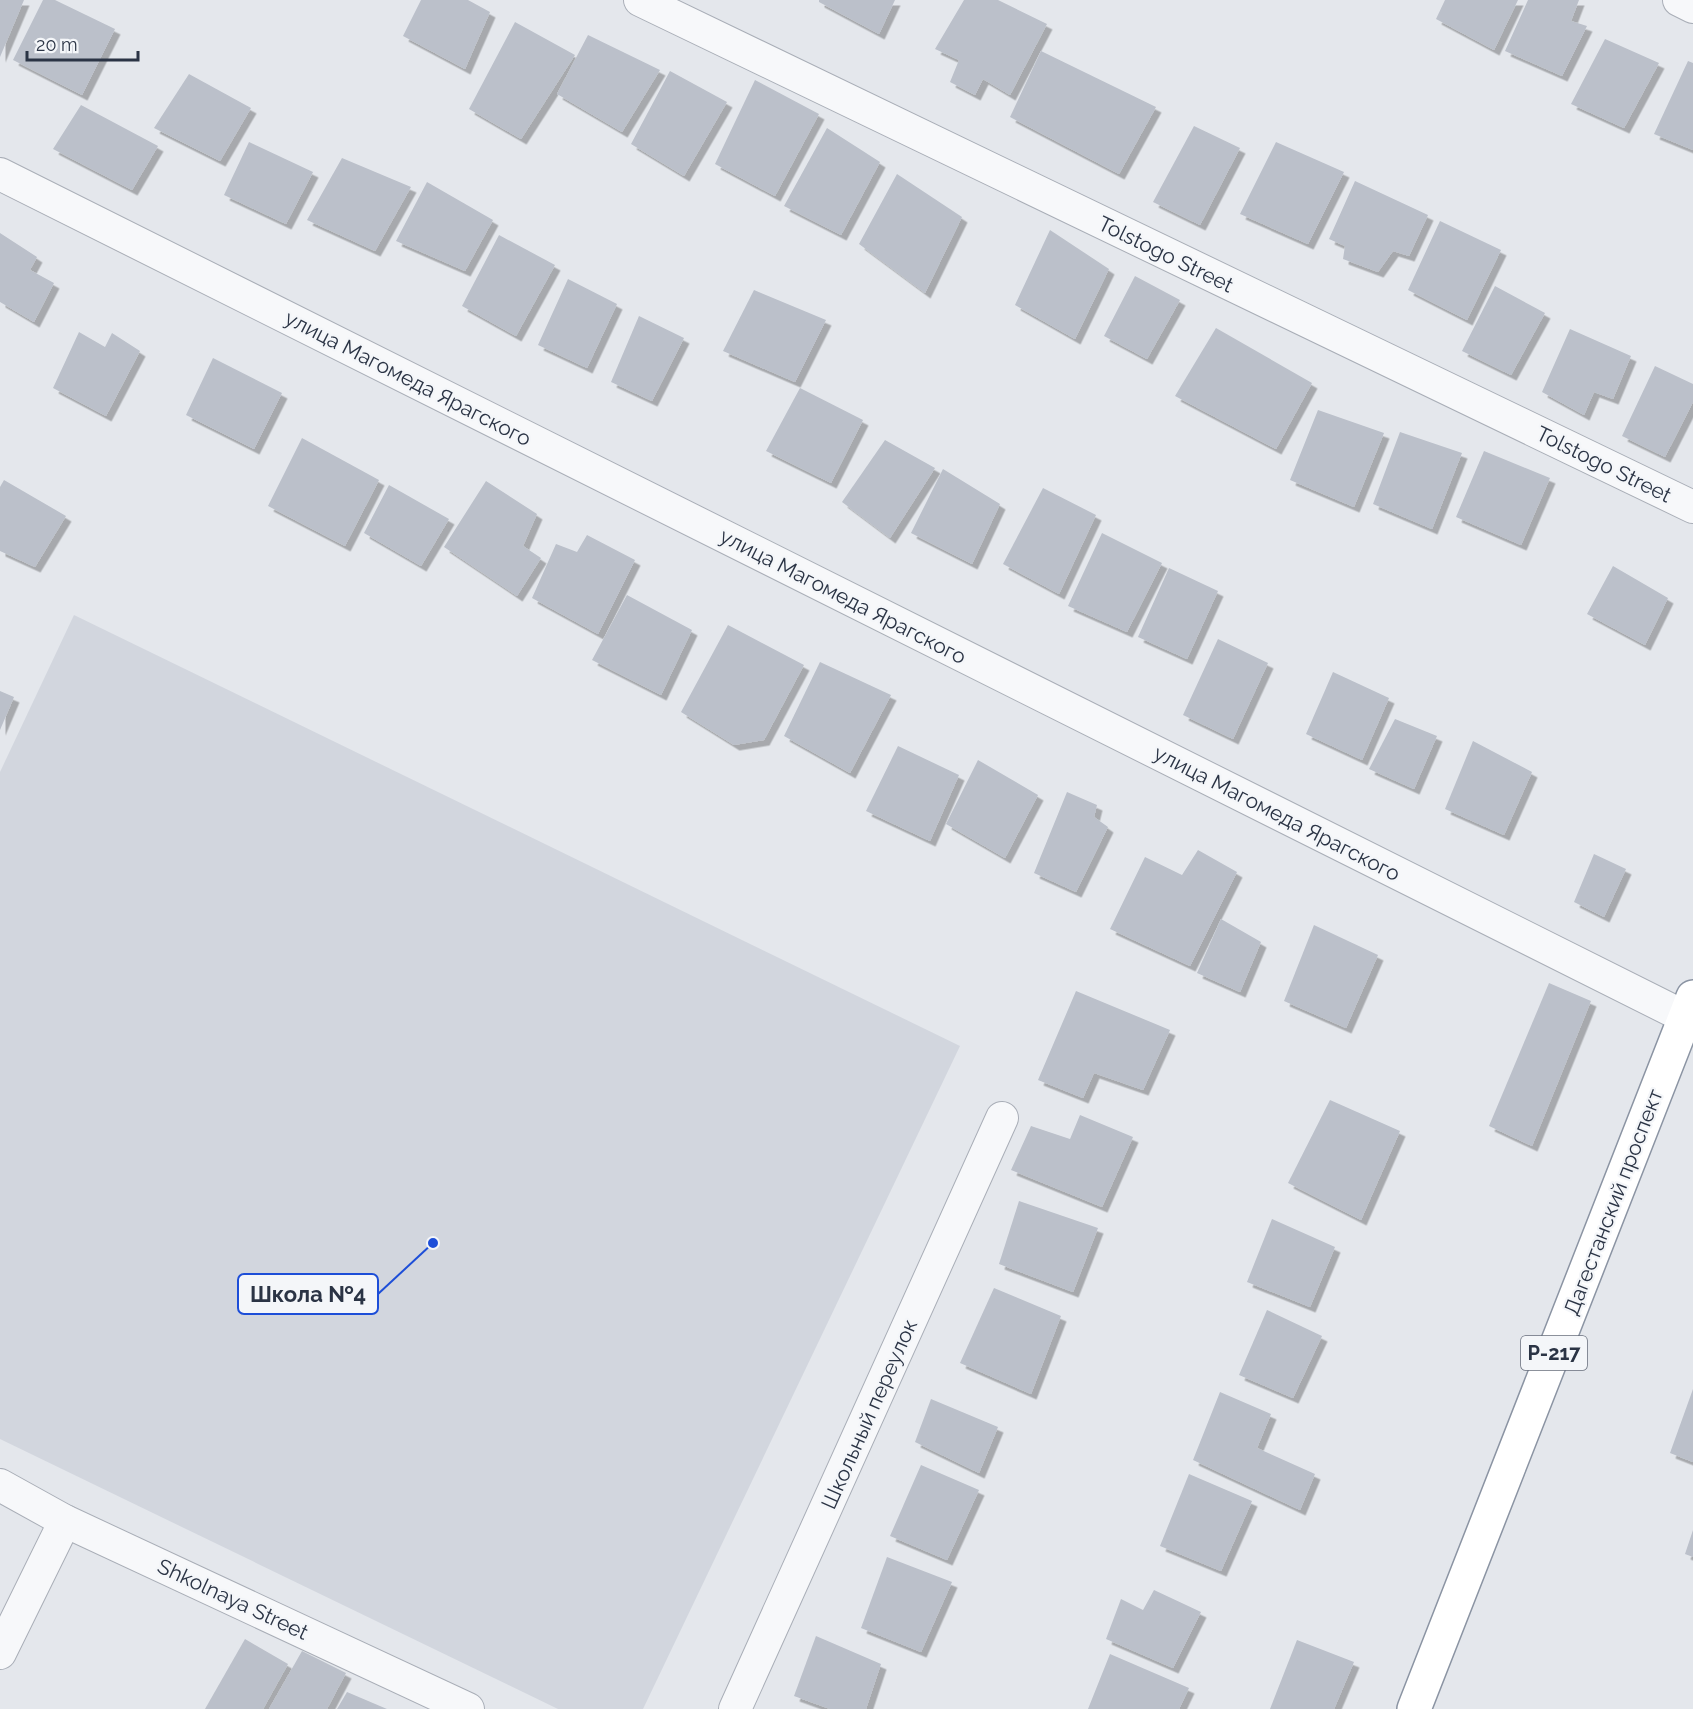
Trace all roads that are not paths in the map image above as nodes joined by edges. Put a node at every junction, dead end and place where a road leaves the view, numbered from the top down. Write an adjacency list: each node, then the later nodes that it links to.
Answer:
1 (640, 0): 5 (street, Tolstogo Street)
2 (1679, 0): 3 (street)
3 (1693, 7)
4 (0, 174): 6 (street, улица Магомеда Ярагского)
5 (1693, 507)
6 (1689, 1007): 13 (highway, Дагестанский проспект / Р-217)
7 (1002, 1118): 12 (street, Школьный переулок)
8 (0, 1485): 9 (street, Shkolnaya Street)
9 (65, 1521): 10 (street); 11 (street, Shkolnaya Street)
10 (0, 1653)
11 (468, 1709)
12 (735, 1709)
13 (1414, 1709)

